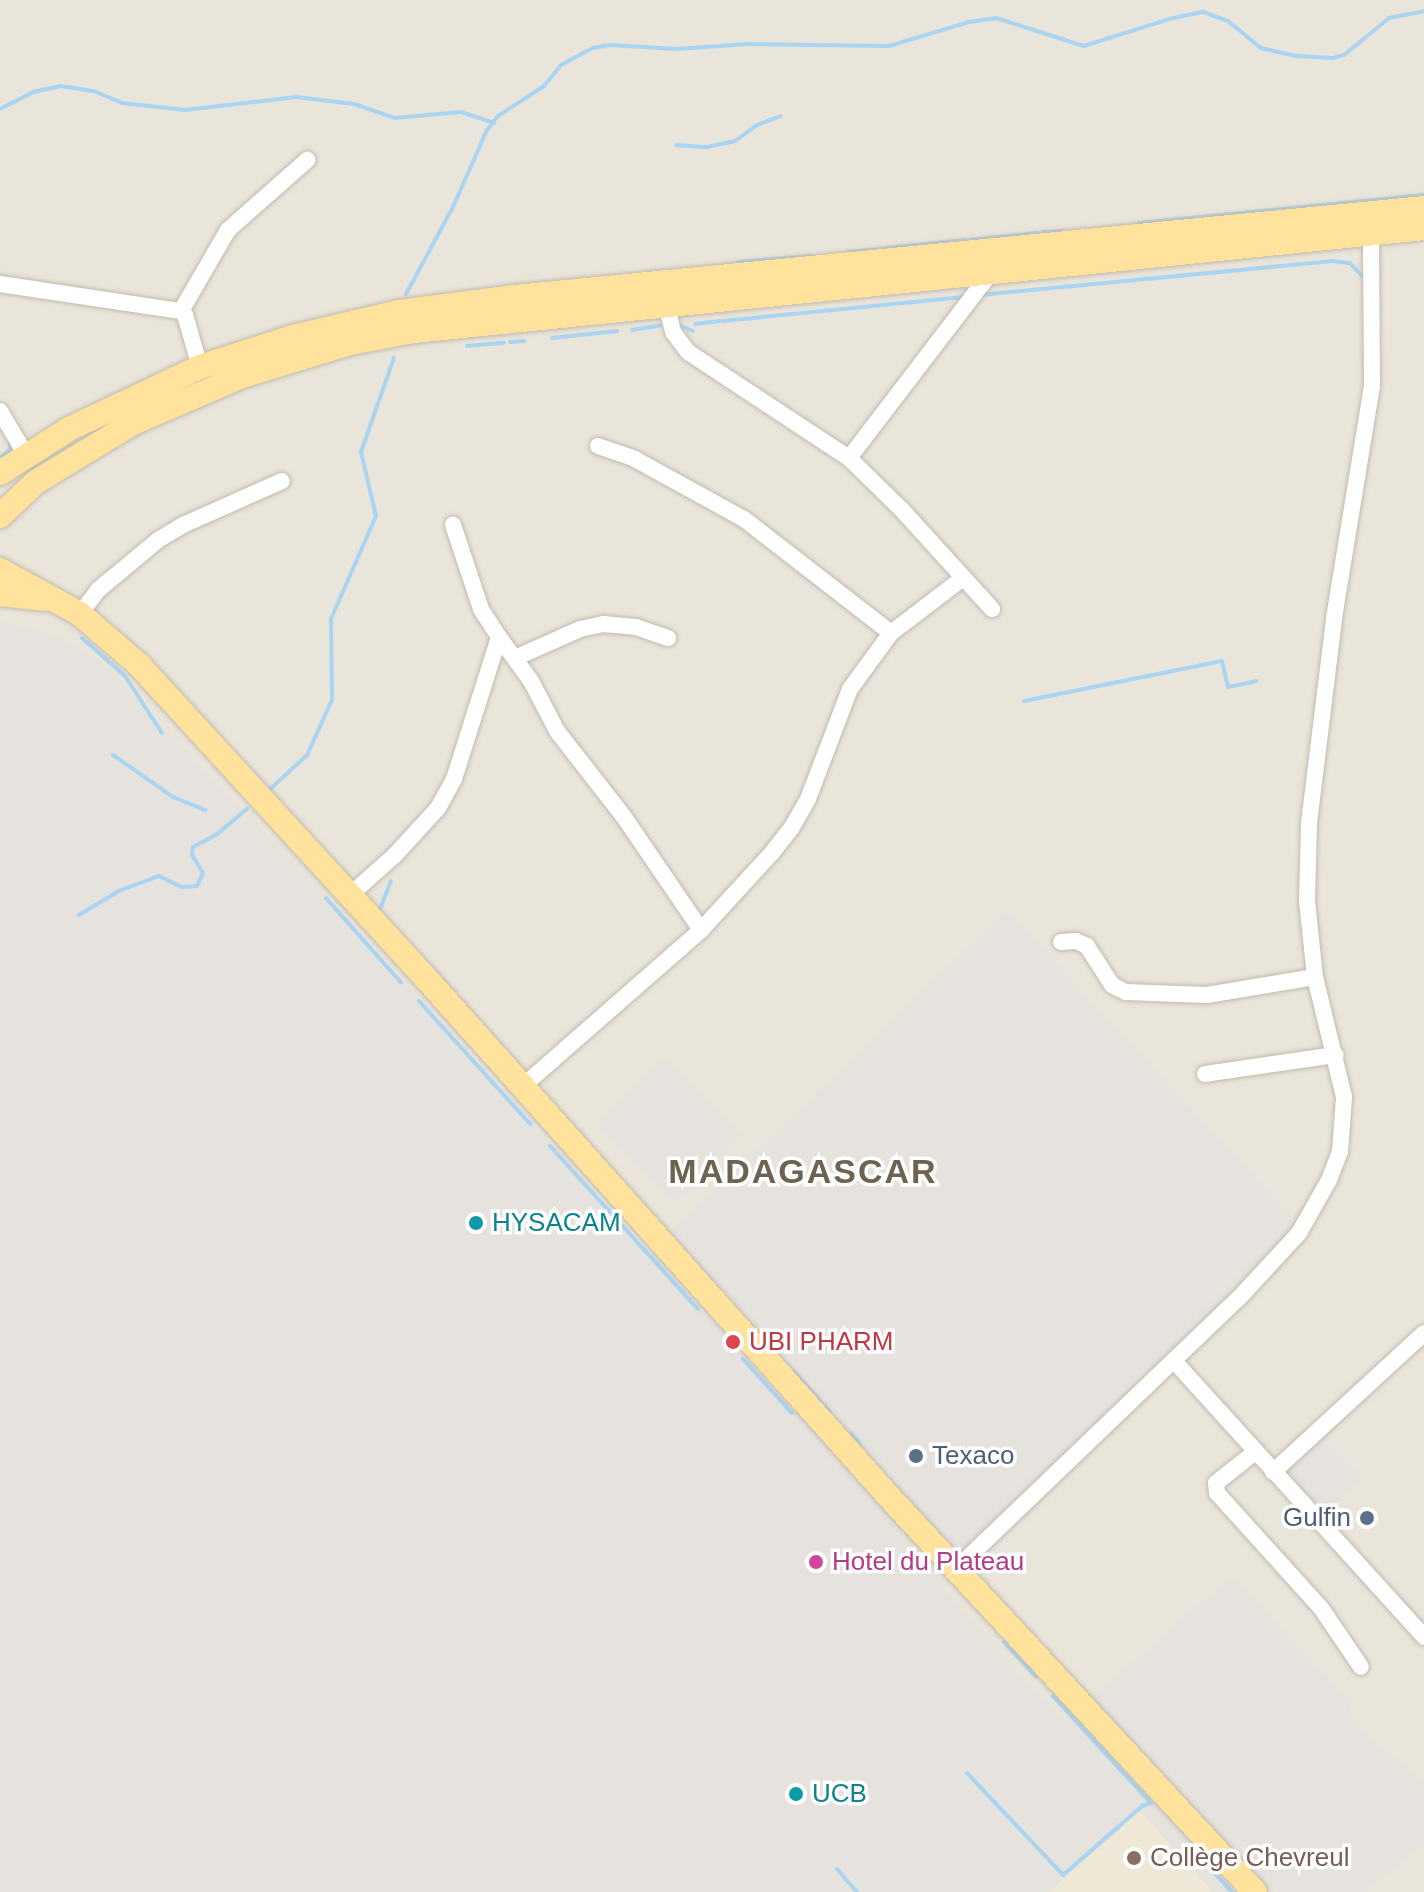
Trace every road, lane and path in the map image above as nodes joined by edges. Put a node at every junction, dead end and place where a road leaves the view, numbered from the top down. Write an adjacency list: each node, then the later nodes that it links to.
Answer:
1 (307, 160): 8 (street)
2 (1424, 208): 3 (main road)
3 (1371, 223): 4 (main road); 5 (main road); 9 (main road); 33 (street)
4 (1424, 228)
5 (991, 272): 7 (main road); 15 (street)
6 (0, 284): 8 (street)
7 (666, 305): 13 (main road); 15 (street)
8 (181, 311): 9 (street)
9 (200, 367): 11 (main road)
10 (0, 411): 14 (street)
11 (71, 428): 13 (main road); 14 (main road)
12 (598, 446): 26 (street)
13 (85, 450): 18 (main road)
14 (26, 455): 16 (main road)
15 (849, 458): 21 (street)
16 (0, 473)
17 (282, 481): 25 (street)
18 (0, 516)
19 (453, 525): 27 (street)
20 (0, 570): 23 (main road)
21 (963, 578): 24 (street); 26 (street)
22 (0, 594): 23 (main road)
23 (58, 601): 25 (main road)
24 (992, 609)
25 (80, 614): 30 (main road)
26 (891, 633): 31 (street)
27 (499, 637): 29 (street); 30 (street)
28 (668, 638): 29 (street)
29 (515, 658): 31 (street)
30 (350, 895): 36 (main road)
31 (701, 930): 36 (street)
32 (1061, 942): 33 (street)
33 (1315, 977): 34 (street)
34 (1336, 1055): 35 (street); 38 (street)
35 (1205, 1074)
36 (523, 1086): 41 (main road)
37 (1424, 1333): 40 (street)
38 (1175, 1362): 39 (street); 41 (street)
39 (1255, 1452): 40 (street); 43 (street)
40 (1273, 1472): 42 (street)
41 (956, 1569): 44 (main road)
42 (1424, 1637)
43 (1361, 1667)
44 (1255, 1892)

